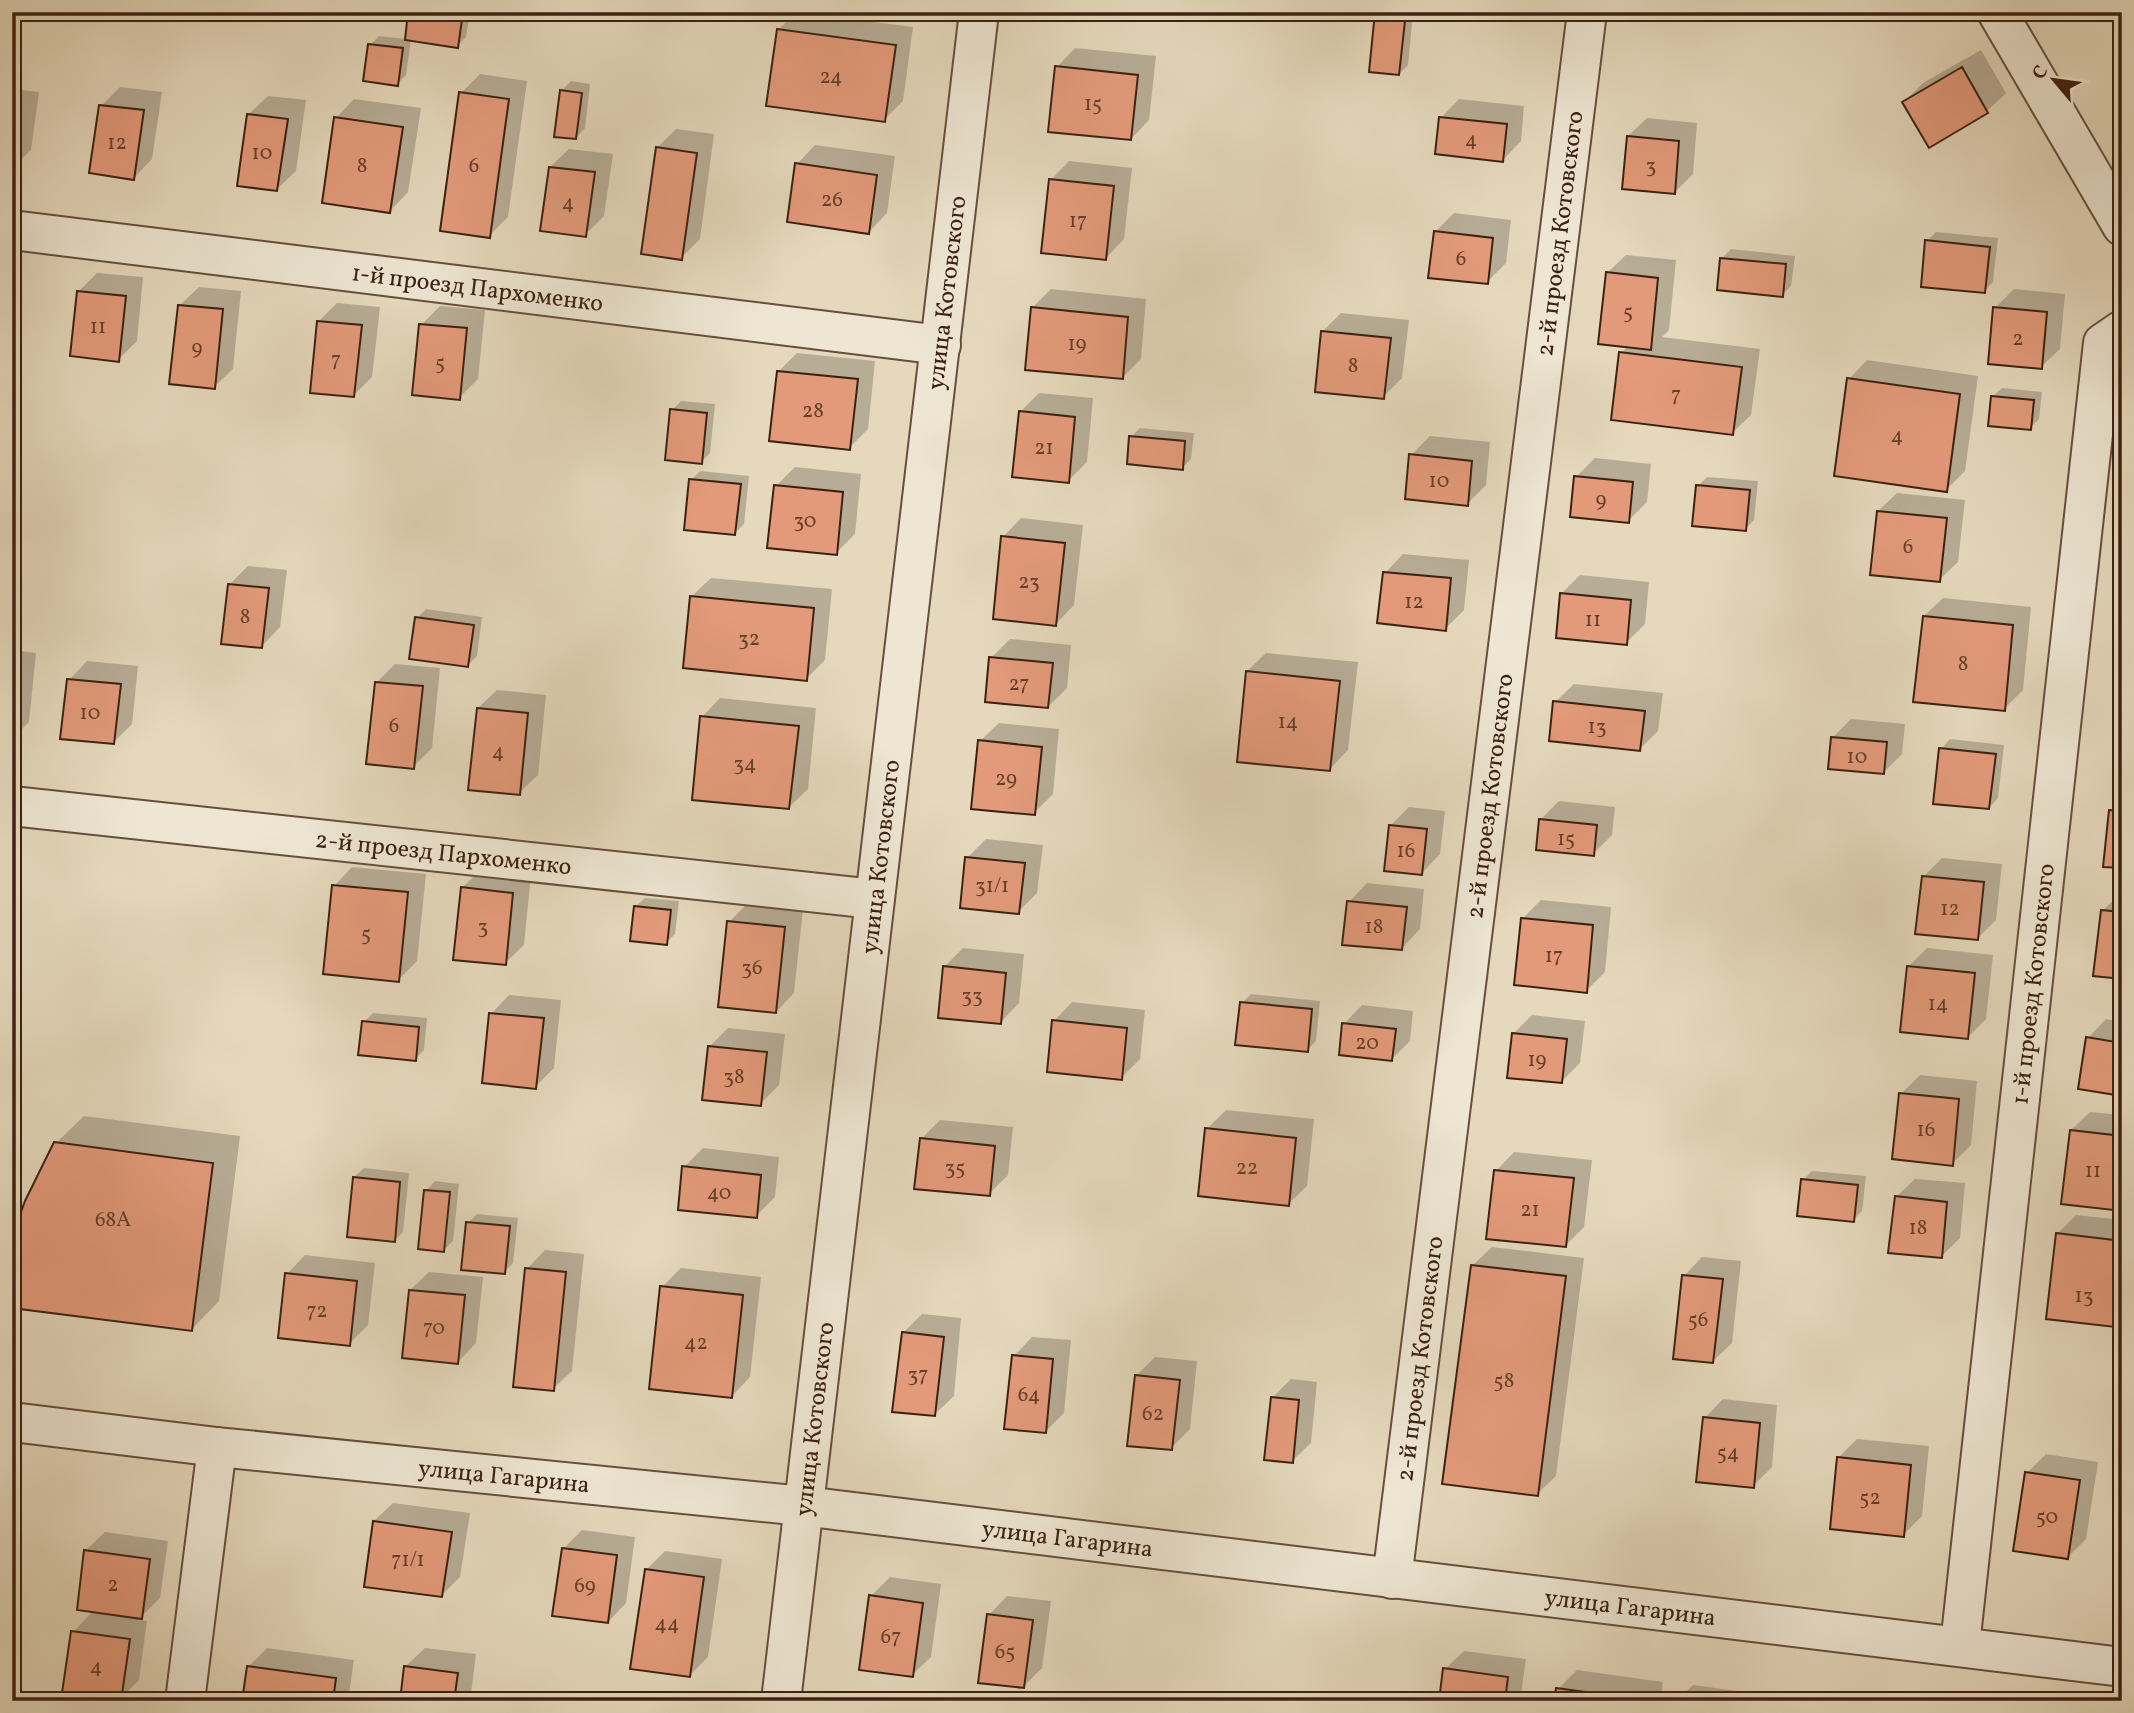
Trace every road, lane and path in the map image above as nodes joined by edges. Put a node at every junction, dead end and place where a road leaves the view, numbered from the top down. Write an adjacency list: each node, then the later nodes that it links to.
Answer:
1 (979, 12): 7 (street, улица Котовского)
2 (1587, 12): 13 (street, 2-й проезд Котовского)
3 (1997, 12): 4 (street)
4 (2122, 226)
5 (12, 230): 7 (street, 1-й проезд Пархоменко)
6 (2122, 330): 14 (street, 1-й проезд Котовского)
7 (941, 345): 9 (street, улица Котовского)
8 (12, 806): 9 (street, 2-й проезд Пархоменко)
9 (874, 899): 12 (street, улица Котовского)
10 (12, 1422): 11 (street, улица Гагарина)
11 (217, 1447): 12 (street, улица Гагарина); 16 (street)
12 (803, 1506): 13 (street, улица Гагарина); 17 (street, улица Котовского)
13 (1392, 1579): 14 (street, улица Гагарина)
14 (1960, 1646): 15 (street, улица Гагарина)
15 (2122, 1667)
16 (185, 1701)
17 (781, 1701)

